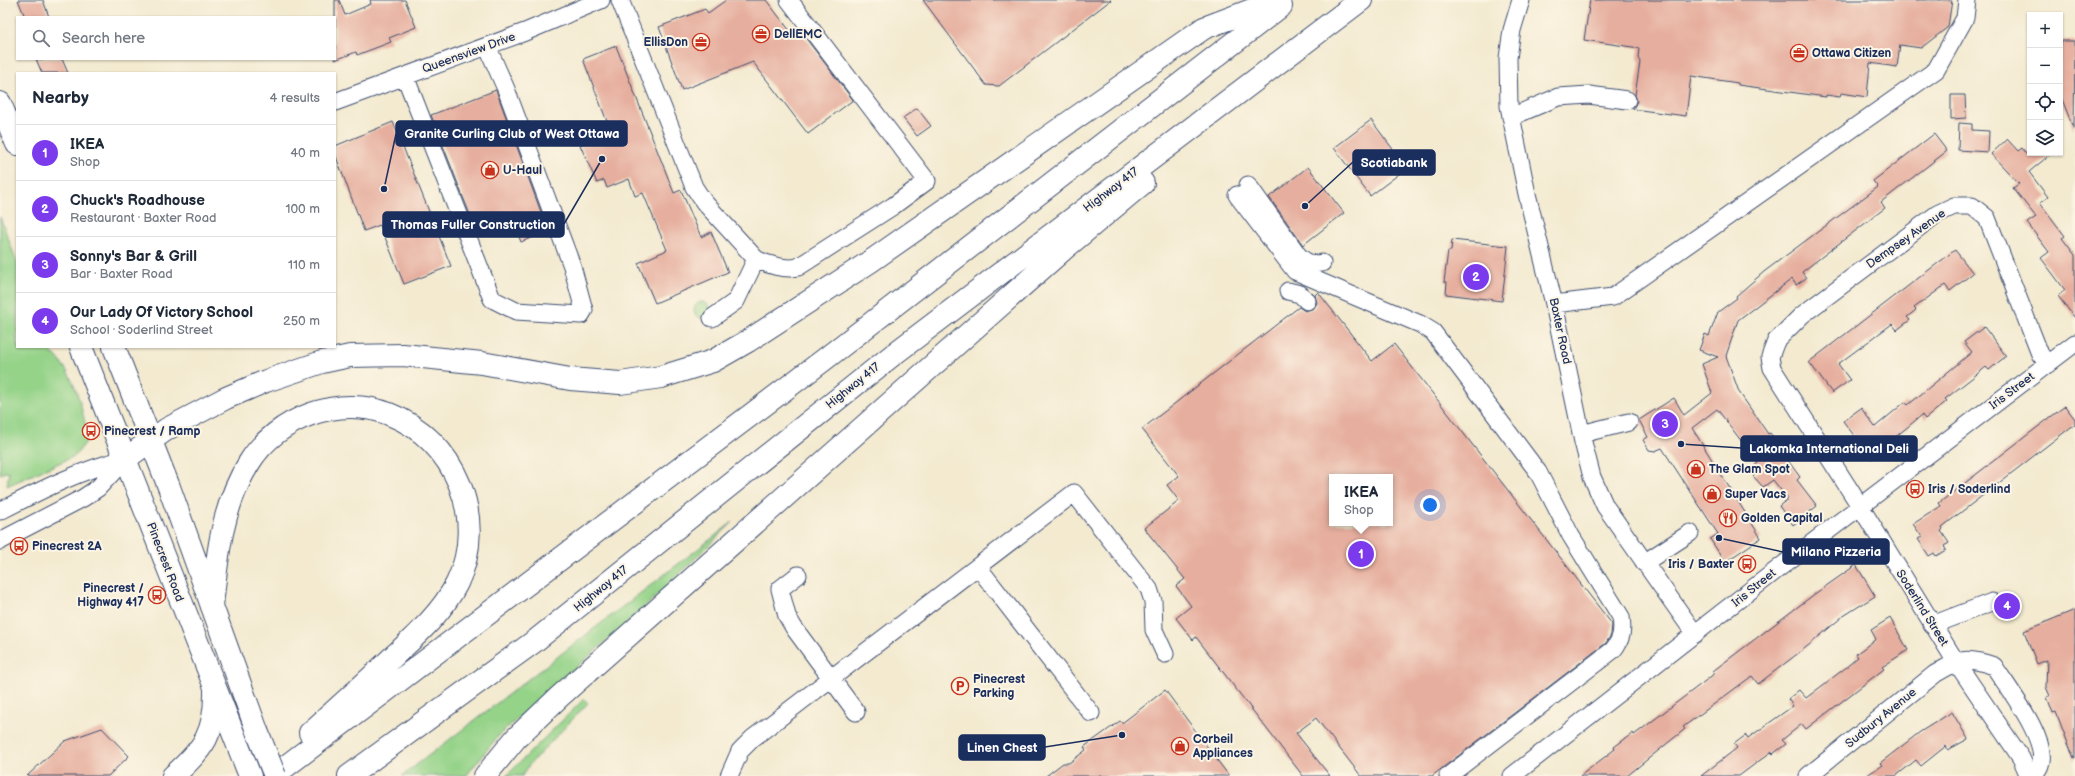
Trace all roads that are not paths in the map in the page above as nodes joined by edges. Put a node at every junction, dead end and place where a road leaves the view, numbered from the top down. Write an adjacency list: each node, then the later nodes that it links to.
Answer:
1 (601, 0): 9 (street, Queensview Drive)
2 (620, 0): 17 (street)
3 (789, 0): 17 (street)
4 (1278, 0): 30 (main road)
5 (1289, 0): 53 (main road)
6 (1361, 0): 10 (main road, Highway 417)
7 (1521, 0): 15 (street, Baxter Road)
8 (1967, 0): 21 (street)
9 (487, 46): 11 (street, Queensview Drive); 11 (street)
10 (1270, 70): 49 (main road, Highway 417); 56 (main road)
11 (405, 76): 13 (street, Queensview Drive)
12 (1627, 100): 15 (street)
13 (336, 102)
14 (0, 103): 16 (main road)
15 (1511, 117): 21 (street, Baxter Road)
16 (16, 142)
17 (756, 258): 22 (street)
18 (1322, 263): 58 (street)
19 (1288, 291): 20 (street)
20 (1307, 301)
21 (1554, 304): 29 (street, Baxter Road)
22 (712, 318)
23 (2075, 343): 26 (street, Iris Street)
24 (81, 348): 31 (main road, Pinecrest Road)
25 (114, 348): 30 (main road)
26 (2048, 364): 27 (street, Dempsey Avenue); 32 (street, Iris Street)
27 (1778, 378): 32 (street, Soderlind Street)
28 (1629, 422): 29 (street)
29 (1581, 434): 36 (street, Baxter Road)
30 (151, 440): 31 (main road); 40 (main road)
31 (125, 459): 33 (street); 35 (street); 46 (main road, Pinecrest Road)
32 (1860, 506): 41 (street, Soderlind Street); 42 (street, Iris Street)
33 (0, 511)
34 (1690, 533): 36 (street)
35 (0, 541)
36 (1644, 563): 42 (street, Baxter Road)
37 (978, 567): 43 (street); 45 (street); 48 (street)
38 (798, 574): 45 (street)
39 (1992, 602): 41 (street)
40 (214, 611): 52 (main road); 53 (main road, bridge)
41 (1932, 625): 44 (street, Soderlind Street)
42 (1695, 634): 59 (street, Iris Street)
43 (1165, 654)
44 (1956, 662): 60 (street, Sudbury Avenue); 61 (street, Soderlind Street); 62 (street)
45 (830, 678): 47 (street); 57 (street)
46 (215, 690): 50 (main road); 51 (main road, Pinecrest Road)
47 (856, 712)
48 (1091, 713)
49 (378, 755): 54 (main road, Highway 417); 55 (main road)
50 (173, 776)
51 (250, 776)
52 (261, 776)
53 (274, 776)
54 (350, 776)
55 (354, 776)
56 (485, 776)
57 (729, 776)
58 (1448, 776)
59 (1512, 776)
60 (1809, 776)
61 (2029, 776)
62 (2033, 776)

